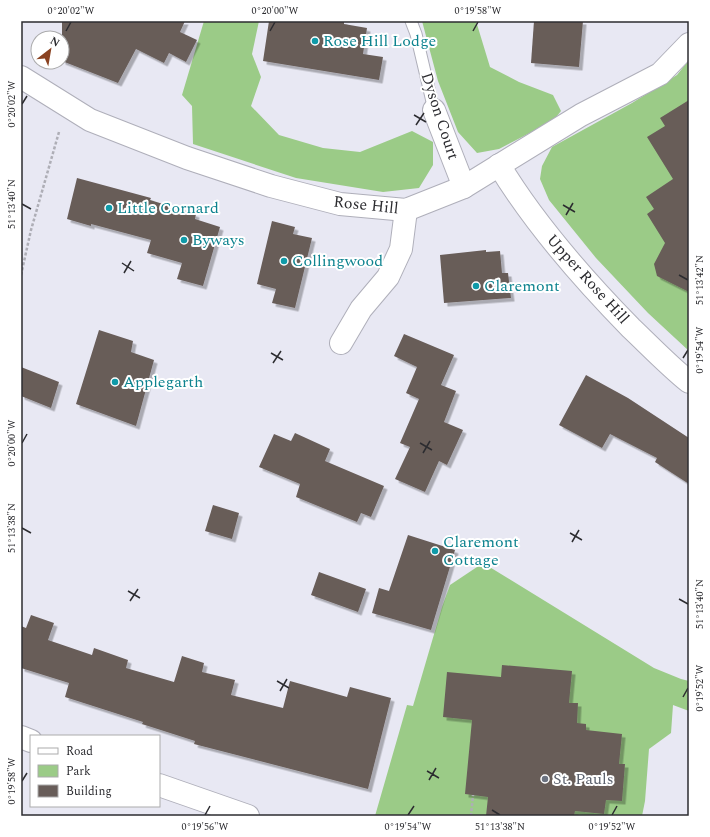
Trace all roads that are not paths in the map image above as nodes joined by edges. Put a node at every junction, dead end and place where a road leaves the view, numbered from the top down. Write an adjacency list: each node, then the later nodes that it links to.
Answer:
1 (411, 21): 4 (lane, Dyson Court)
2 (689, 44): 5 (street, Rose Hill)
3 (21, 77): 7 (street, Rose Hill)
4 (434, 110): 6 (street, Dyson Court)
5 (499, 166): 6 (street, Rose Hill); 9 (street, Upper Rose Hill)
6 (464, 187): 7 (street, Rose Hill)
7 (406, 210): 8 (street)
8 (341, 343)
9 (689, 382)
10 (160, 785): 11 (street)
11 (248, 816)

